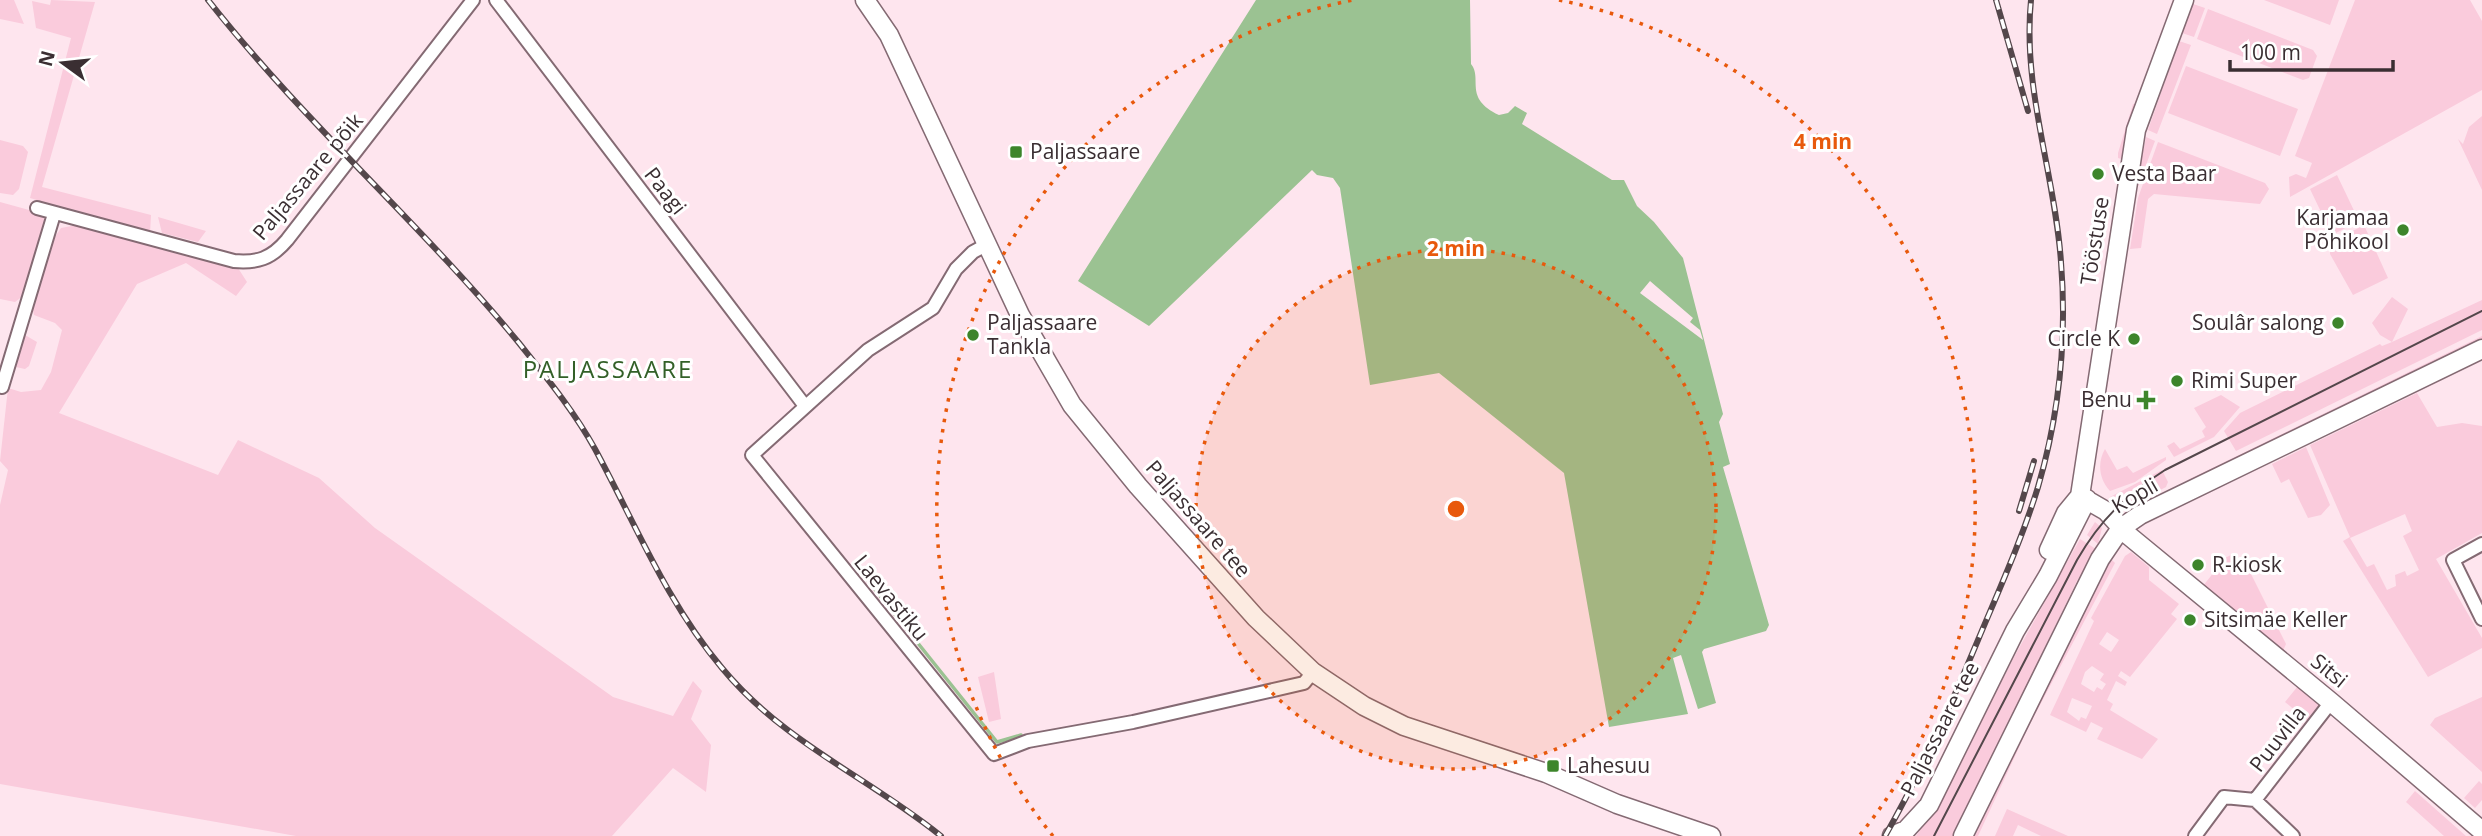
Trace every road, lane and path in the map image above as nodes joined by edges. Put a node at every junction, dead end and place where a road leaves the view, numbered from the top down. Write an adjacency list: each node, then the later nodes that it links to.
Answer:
1 (473, 0): 6 (street, Paljassaare põik)
2 (496, 0): 10 (street, Paagi)
3 (865, 0): 7 (street, Paljassaare tee)
4 (2184, 0): 11 (street, Tööstuse)
5 (37, 208): 6 (street, Paljassaare põik)
6 (54, 214): 9 (street)
7 (986, 245): 10 (street, Laevastiku); 15 (street, Paljassaare tee)
8 (2482, 349): 12 (street, Kopli)
9 (2, 387)
10 (805, 406): 15 (street, Laevastiku)
11 (2084, 498): 12 (street, Sitsi); 20 (street, Paljassaare tee)
12 (2121, 528): 16 (street, Sitsi); 21 (street, Kopli)
13 (2482, 544): 14 (street)
14 (2482, 619)
15 (1313, 672): 19 (street, Paljassaare tee)
16 (2331, 702): 17 (street, Puuvilla); 18 (street, Sitsi)
17 (2255, 800): 22 (street); 23 (street)
18 (2482, 831)
19 (1711, 836)
20 (1892, 836)
21 (1963, 836)
22 (2195, 836)
23 (2293, 836)

